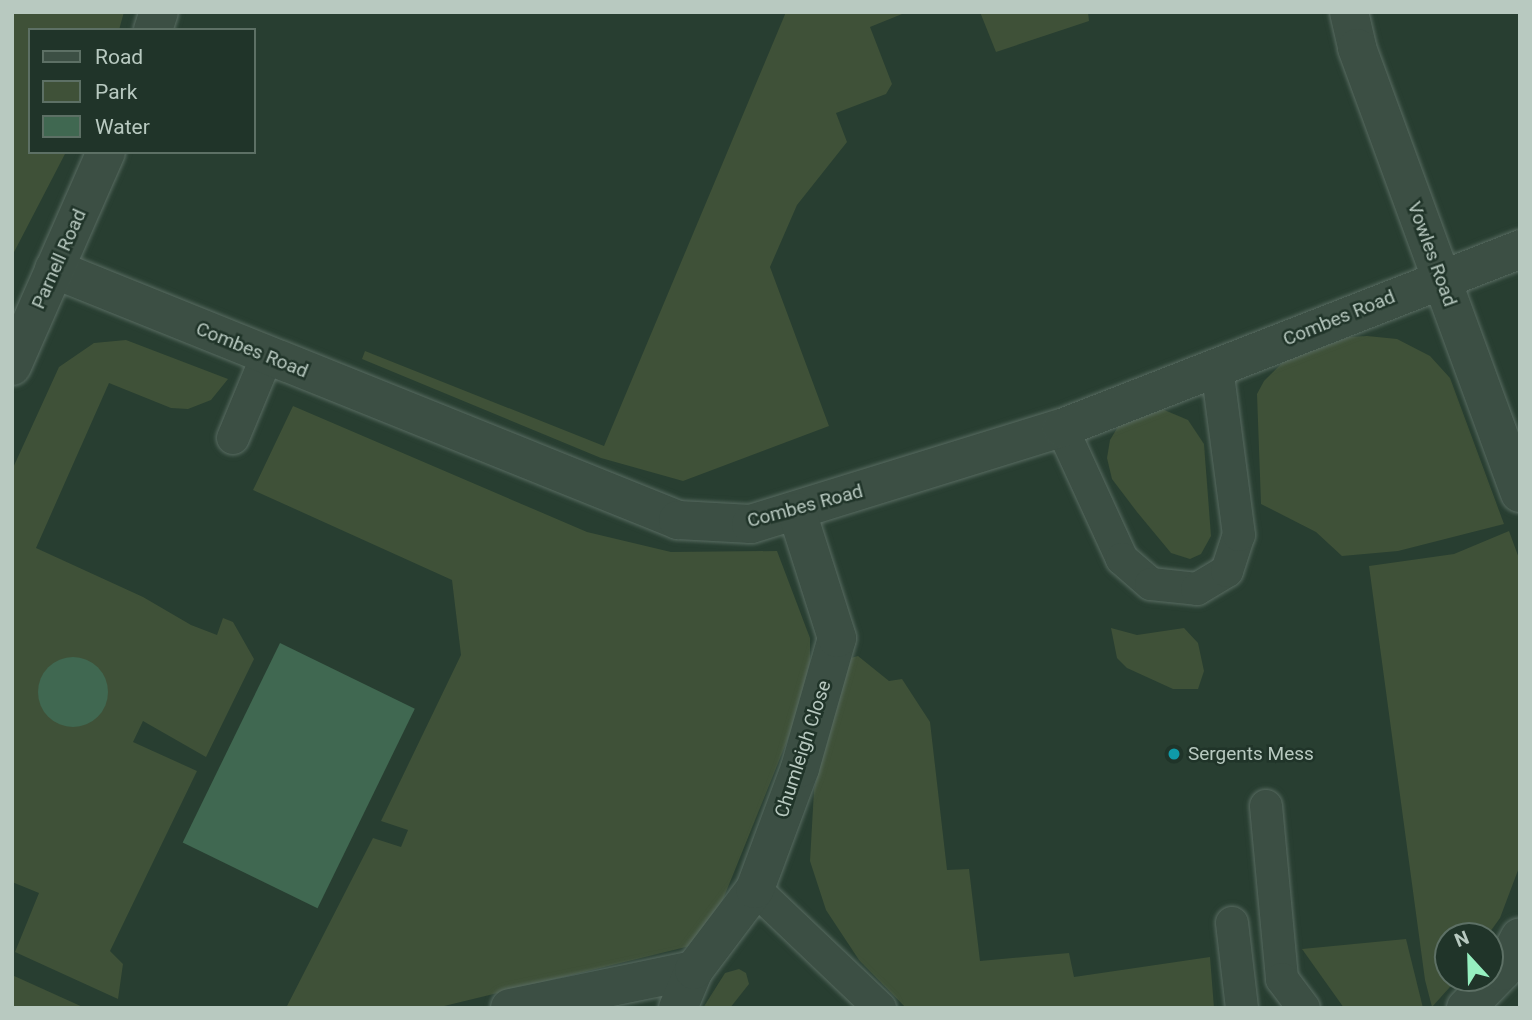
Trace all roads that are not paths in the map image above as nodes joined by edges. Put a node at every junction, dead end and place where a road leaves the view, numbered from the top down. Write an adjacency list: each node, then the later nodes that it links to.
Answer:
1 (1349, 12): 5 (street, Vowles Road)
2 (105, 154): 4 (street, Parnell Road)
3 (1520, 249): 5 (street, Combes Road)
4 (54, 269): 6 (street, Combes Road); 7 (street, Parnell Road)
5 (1441, 278): 8 (street, Combes Road); 11 (street, Vowles Road)
6 (267, 356): 10 (lane); 12 (street, Combes Road)
7 (12, 366)
8 (1217, 367): 9 (street, Combes Road); 9 (lane)
9 (1062, 428): 12 (street, Combes Road)
10 (233, 438)
11 (1520, 493)
12 (797, 512): 14 (street, Chumleigh Close)
13 (1266, 806): 22 (lane)
14 (755, 890): 17 (street, Chumleigh Close); 20 (lane)
15 (1232, 923): 21 (lane)
16 (1520, 937): 23 (street)
17 (694, 970): 18 (street); 19 (street, Chumleigh Close)
18 (510, 1008)
19 (678, 1008)
20 (880, 1008)
21 (1242, 1008)
22 (1304, 1008)
23 (1466, 1008)

